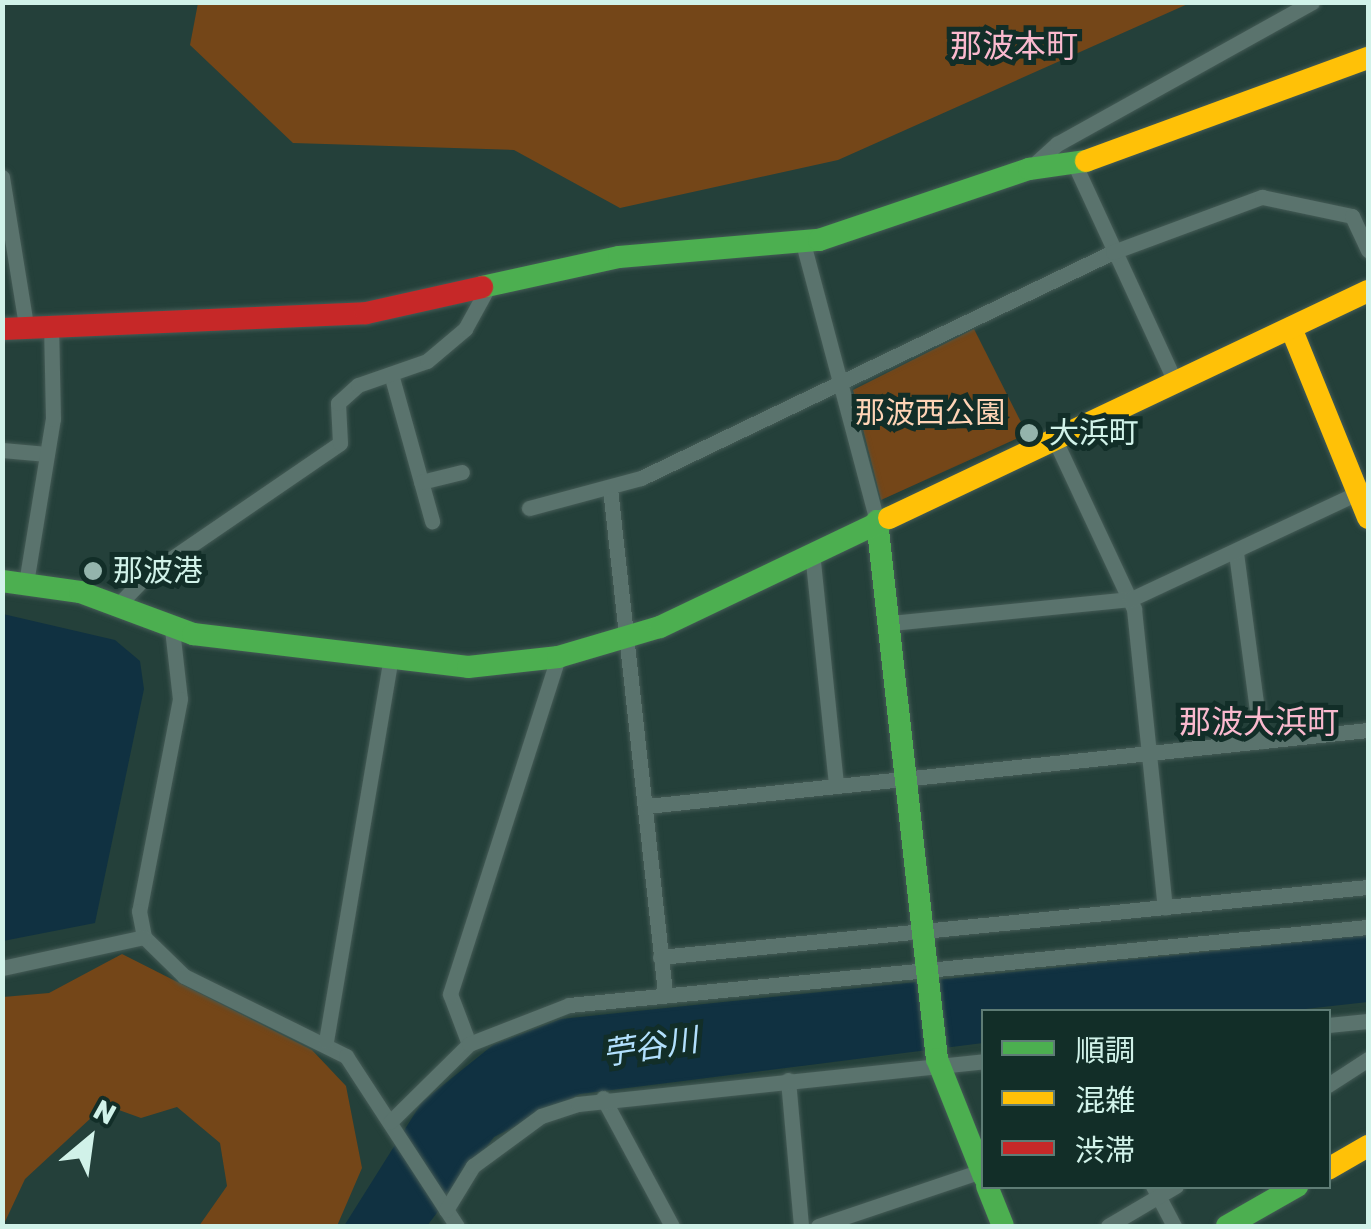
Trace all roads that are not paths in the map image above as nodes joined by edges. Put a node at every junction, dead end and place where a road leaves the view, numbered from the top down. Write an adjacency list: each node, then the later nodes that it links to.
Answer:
1 (1312, 2): 4 (street)
2 (1368, 58): 3 (street)
3 (1074, 166): 4 (street); 7 (street)
4 (1029, 169): 6 (street)
5 (2, 177): 12 (street)
6 (802, 243): 9 (street); 15 (street)
7 (1113, 252): 8 (street); 15 (street); 16 (street)
8 (1368, 252)
9 (487, 289): 11 (street); 14 (street)
10 (1368, 290): 13 (street)
11 (51, 327): 12 (street); 19 (street)
12 (14, 328)
13 (1291, 328): 16 (street); 23 (street)
14 (391, 374): 21 (street); 32 (street)
15 (842, 380): 22 (street); 27 (street)
16 (1175, 381): 17 (street)
17 (1054, 438): 27 (street); 31 (street)
18 (2, 450): 19 (street)
19 (47, 454): 30 (street)
20 (462, 472): 21 (street)
21 (421, 482): 26 (street)
22 (610, 488): 24 (street); 35 (street)
23 (1364, 490): 25 (street); 29 (street)
24 (529, 508)
25 (1368, 518)
26 (432, 521)
27 (878, 521): 28 (street); 33 (street)
28 (812, 552): 35 (street); 42 (street)
29 (1236, 553): 31 (street); 39 (street)
30 (14, 582): 32 (street)
31 (1130, 599): 33 (street); 40 (street)
32 (119, 604): 34 (street)
33 (891, 623): 41 (street)
34 (172, 628): 37 (street); 48 (street)
35 (628, 639): 36 (street); 43 (street)
36 (558, 657): 37 (street); 56 (street)
37 (390, 663): 55 (street)
38 (1368, 730): 39 (street)
39 (1261, 741): 40 (street)
40 (1148, 753): 41 (street); 45 (street)
41 (907, 778): 42 (street); 47 (street)
42 (836, 786): 43 (street)
43 (647, 806): 49 (street)
44 (1368, 886): 45 (street)
45 (1165, 907): 47 (street)
46 (1368, 927): 51 (street)
47 (924, 932): 49 (street); 51 (street)
48 (144, 937): 50 (street); 55 (street)
49 (660, 957): 52 (street)
50 (2, 968)
51 (928, 970): 52 (street); 59 (street)
52 (665, 993): 56 (street)
53 (1368, 1021): 54 (street)
54 (1331, 1025)
55 (326, 1042): 63 (street)
56 (470, 1044): 63 (street)
57 (1368, 1059): 61 (street)
58 (981, 1061): 59 (street)
59 (938, 1062): 60 (street); 66 (street)
60 (788, 1080): 62 (street); 74 (street)
61 (1331, 1083)
62 (602, 1098): 71 (street); 73 (street)
63 (393, 1126): 71 (street)
64 (1368, 1146): 65 (street)
65 (1331, 1167)
66 (981, 1169)
67 (981, 1177): 75 (street)
68 (989, 1189): 76 (street)
69 (1292, 1189): 79 (street)
70 (1155, 1193): 77 (street); 78 (street)
71 (443, 1206): 72 (street)
72 (457, 1226)
73 (672, 1226)
74 (801, 1226)
75 (818, 1226)
76 (1004, 1226)
77 (1108, 1226)
78 (1174, 1226)
79 (1227, 1226)

